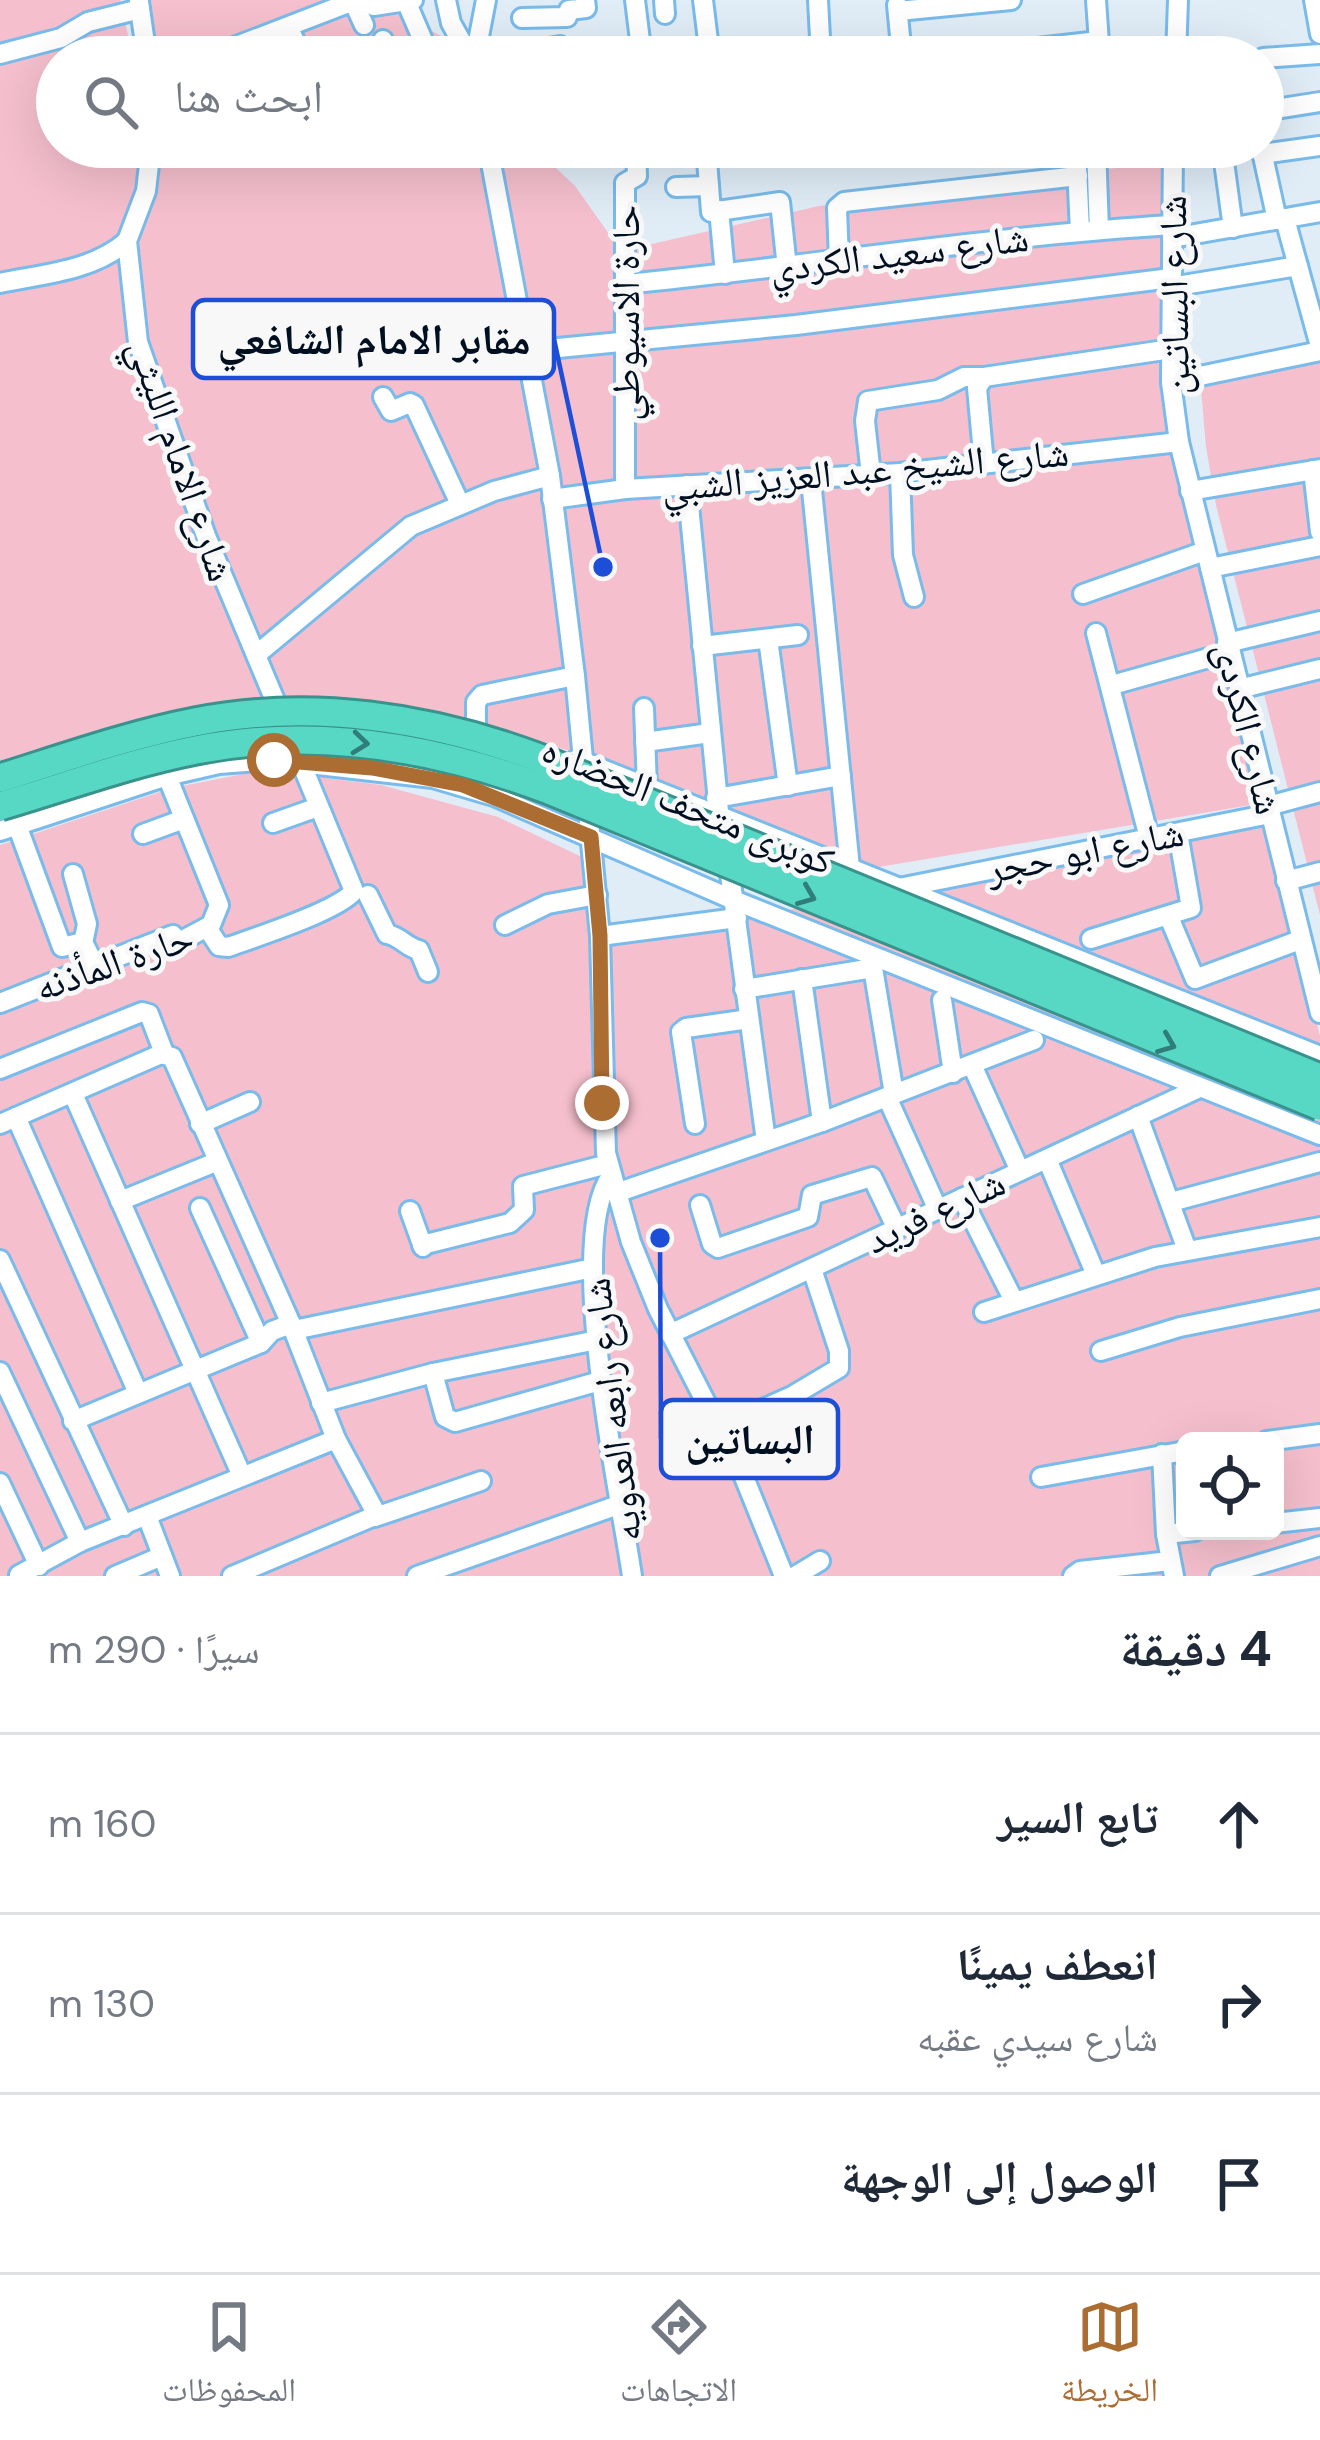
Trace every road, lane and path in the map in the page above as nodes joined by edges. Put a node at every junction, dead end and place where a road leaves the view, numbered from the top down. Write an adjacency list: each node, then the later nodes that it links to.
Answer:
1 (370, 0): 2 (street)
2 (409, 0): 24 (street)
3 (446, 0): 25 (street)
4 (486, 0): 26 (street)
5 (635, 0): 27 (street)
6 (703, 0): 28 (street)
7 (818, 0): 29 (street)
8 (1011, 0): 14 (street)
9 (1096, 0): 31 (street)
10 (1178, 0): 32 (street)
11 (1315, 0): 19 (street)
12 (354, 1): 17 (street); 18 (street)
13 (139, 5): 21 (street); 22 (street)
14 (897, 6): 30 (street)
15 (560, 9): 16 (street)
16 (522, 18)
17 (364, 25)
18 (289, 27): 20 (street); 23 (street)
19 (1320, 34)
20 (268, 35)
21 (65, 36)
22 (144, 36)
23 (293, 36)
24 (422, 36)
25 (459, 36)
26 (478, 36)
27 (639, 36)
28 (707, 36)
29 (820, 36)
30 (900, 36)
31 (1099, 36)
32 (1177, 36)
33 (36, 45): 34 (street)
34 (0, 54)
35 (1320, 54): 36 (street)
36 (1284, 57)
37 (1320, 102): 38 (street)
38 (1284, 108)
39 (1320, 146): 40 (street)
40 (1284, 149)
41 (149, 168): 59 (street, شارع الامام الليثي)
42 (492, 168): 70 (street)
43 (637, 168): 66 (street, حارة الاسيوطي)
44 (708, 168): 51 (street)
45 (1077, 168): 50 (street)
46 (1094, 168): 57 (street)
47 (1173, 168): 58 (street, شارع البساتين)
48 (1225, 168): 56 (street)
49 (1267, 168): 55 (street)
50 (1078, 176): 57 (street); 60 (street)
51 (710, 186): 52 (street); 53 (street)
52 (676, 188)
53 (719, 210): 62 (street); 63 (street)
54 (1320, 212): 55 (street, شارع سعيد الكردي)
55 (1281, 219): 56 (street, شارع سعيد الكردي); 61 (street)
56 (1233, 228): 58 (street, شارع سعيد الكردي)
57 (1089, 230): 58 (street, شارع سعيد الكردي); 60 (street, شارع سعيد الكردي)
58 (1172, 232): 64 (street, شارع البساتين)
59 (128, 242): 65 (street); 97 (street, شارع الامام الليثي)
60 (838, 261): 62 (street, شارع سعيد الكردي)
61 (1298, 266): 64 (street); 68 (street)
62 (787, 268): 63 (street, شارع سعيد الكردي)
63 (725, 274): 66 (street, شارع سعيد الكردي)
64 (1171, 282): 67 (street); 69 (street, شارع البساتين)
65 (0, 283)
66 (626, 284): 67 (street, حارة الاسيوطي)
67 (626, 339): 70 (street); 82 (street, حارة الاسيوطي)
68 (1320, 348): 72 (street)
69 (1171, 349): 71 (street); 72 (street, شارع البساتين)
70 (527, 351): 78 (street)
71 (983, 377): 75 (street); 79 (street)
72 (1171, 382): 74 (street, شارع البساتين)
73 (383, 397): 85 (street)
74 (1179, 442): 75 (street, شارع الشيخ عبد العزيز الشبي); 83 (street, شارع الكردى)
75 (984, 464): 77 (street, شارع الشيخ عبد العزيز الشبي)
76 (1316, 469): 83 (street); 86 (street)
77 (900, 473): 79 (street, شارع الشيخ عبد العزيز الشبي); 90 (street)
78 (550, 476): 84 (street); 85 (street)
79 (871, 476): 80 (street, شارع الشيخ عبد العزيز الشبي)
80 (811, 480): 81 (street, شارع الشيخ عبد العزيز الشبي); 111 (street)
81 (687, 485): 82 (street, شارع الشيخ عبد العزيز الشبي); 95 (street)
82 (625, 489): 84 (street, شارع الشيخ عبد العزيز الشبي)
83 (1190, 491): 88 (street, شارع الكردى)
84 (552, 499): 99 (street)
85 (460, 505): 97 (street)
86 (1320, 532)
87 (1320, 546): 88 (street)
88 (1208, 560): 89 (street); 96 (street, شارع الكردى)
89 (1083, 594)
90 (914, 597)
91 (1320, 621): 96 (street)
92 (1096, 633): 100 (street)
93 (798, 635): 94 (street)
94 (768, 638): 95 (street); 112 (street)
95 (702, 646): 105 (street)
96 (1228, 647): 100 (street); 101 (street, شارع الكردى)
97 (256, 655): 102 (street, شارع الامام الليثي)
98 (1320, 669): 101 (street)
99 (575, 676): 104 (street); 108 (street)
100 (1112, 685): 124 (street)
101 (1239, 689): 117 (street, شارع الكردى)
102 (278, 707): 104 (street); 107 (street, شارع الامام الليثي); 109 (street)
103 (644, 708): 106 (street)
104 (476, 726): 108 (street)
105 (710, 733): 106 (street); 116 (street)
106 (645, 742): 113 (street)
107 (301, 762): 110 (street); 115 (street, شارع الامام الليثي); 123 (street)
108 (584, 762): 113 (street); 123 (street)
109 (0, 775): 155 (highway, كوبرى متحف الحضاره, bridge)
110 (167, 776): 118 (street, حارة المأذنه); 119 (street)
111 (841, 776): 112 (street); 125 (street)
112 (788, 786): 116 (street)
113 (647, 787): 116 (street)
114 (1320, 792): 117 (street, شارع ابو حجر)
115 (318, 807): 120 (street); 130 (street, شارع الامام الليثي)
116 (718, 807): 125 (street); 132 (street)
117 (1269, 810): 121 (street, شارع ابو حجر); 128 (street, شارع الكردى)
118 (184, 819): 122 (street); 135 (street, حارة المأذنه)
119 (6, 821): 139 (street); 160 (highway, كوبرى متحف الحضاره, one-way to 160, bridge)
120 (273, 824)
121 (1178, 833): 124 (street, شارع ابو حجر); 133 (street)
122 (143, 834)
123 (591, 837): 131 (street); 132 (street)
124 (1149, 838): 129 (street, شارع ابو حجر)
125 (850, 868): 129 (street)
126 (1320, 872): 128 (street)
127 (73, 874): 139 (street)
128 (1286, 881): 138 (street, شارع الكردى)
129 (899, 888): 140 (street)
130 (367, 892): 135 (street); 142 (street, شارع الامام الليثي)
131 (597, 895): 134 (street); 136 (street)
132 (736, 910): 136 (street); 144 (street); 149 (street)
133 (1169, 916): 137 (street); 138 (street)
134 (505, 926)
135 (208, 929): 141 (street, حارة المأذنه)
136 (600, 936): 172 (street)
137 (1091, 939)
138 (1300, 940): 147 (street, شارع الكردى)
139 (83, 943): 141 (street)
140 (1068, 955): 149 (street); 152 (street)
141 (94, 966): 146 (street, حارة المأذنه)
142 (428, 972)
143 (802, 980): 144 (street); 158 (street); 163 (street)
144 (744, 988): 148 (street)
145 (942, 1000): 154 (street)
146 (0, 1001)
147 (1320, 1013)
148 (749, 1019): 165 (street); 167 (street)
149 (1060, 1029): 156 (street)
150 (1034, 1040): 154 (street)
151 (164, 1053): 153 (street); 157 (street); 164 (street)
152 (1320, 1056)
153 (0, 1069)
154 (962, 1069): 158 (street); 171 (street)
155 (1320, 1078)
156 (1199, 1088): 161 (street, شارع فريد); 166 (street)
157 (73, 1094): 162 (street); 174 (street)
158 (890, 1095): 163 (street); 178 (street)
159 (250, 1102): 164 (street)
160 (1320, 1106)
161 (1138, 1116): 168 (street, شارع فريد); 175 (street)
162 (8, 1120): 199 (street)
163 (822, 1122): 167 (street)
164 (200, 1124): 169 (street)
165 (694, 1124)
166 (1320, 1136)
167 (766, 1141): 172 (street)
168 (1047, 1159): 171 (street, شارع فريد); 186 (street)
169 (216, 1162): 174 (street); 190 (street)
170 (1320, 1162): 175 (street)
171 (1020, 1171): 173 (street, شارع فريد)
172 (612, 1178): 179 (street); 183 (street, شارع رابعه العدويه); 191 (street)
173 (962, 1198): 178 (street, شارع فريد); 188 (street)
174 (121, 1201): 195 (street)
175 (1171, 1202): 182 (street)
176 (700, 1205): 181 (street)
177 (200, 1208): 193 (street)
178 (938, 1210): 181 (street, شارع فريد)
179 (410, 1211)
180 (1320, 1227): 182 (street)
181 (897, 1229): 184 (street, شارع فريد)
182 (1187, 1250): 186 (street)
183 (593, 1268): 190 (street); 192 (street, شارع رابعه العدويه)
184 (812, 1269): 191 (street, شارع فريد); 202 (street)
185 (2, 1273): 201 (street)
186 (1096, 1274): 188 (street)
187 (1320, 1299): 194 (street)
188 (1015, 1301): 189 (street)
189 (984, 1312)
190 (292, 1327): 193 (street); 200 (street)
191 (670, 1334): 202 (street)
192 (597, 1340): 197 (street); 198 (street, شارع رابعه العدويه)
193 (261, 1343): 195 (street)
194 (1101, 1351)
195 (194, 1369): 199 (street); 208 (street)
196 (0, 1372): 220 (street)
197 (434, 1373): 198 (street); 200 (street)
198 (600, 1381): 212 (street, شارع رابعه العدويه)
199 (138, 1393): 201 (street)
200 (321, 1403): 204 (street)
201 (73, 1421): 217 (street)
202 (720, 1428): 234 (street)
203 (1320, 1434): 205 (street)
204 (336, 1439): 208 (street); 214 (street)
205 (1284, 1439)
206 (1176, 1452): 207 (street)
207 (1162, 1454): 209 (street); 219 (street)
208 (242, 1477): 213 (street)
209 (1041, 1477)
210 (481, 1481): 214 (street)
211 (0, 1483): 225 (street)
212 (621, 1504): 222 (street); 233 (street, شارع رابعه العدويه)
213 (147, 1516): 217 (street); 223 (street)
214 (375, 1517): 230 (street)
215 (1320, 1518): 216 (street)
216 (1284, 1522)
217 (124, 1526): 220 (street)
218 (1176, 1533): 219 (street)
219 (1166, 1534): 226 (street)
220 (80, 1542): 225 (street)
221 (1320, 1546): 237 (street)
222 (478, 1553): 231 (street); 232 (street)
223 (162, 1556): 228 (street); 229 (street)
224 (820, 1561): 235 (street)
225 (39, 1566): 227 (street)
226 (1172, 1569): 236 (street)
227 (20, 1575)
228 (115, 1576)
229 (170, 1576)
230 (232, 1576)
231 (417, 1576)
232 (484, 1576)
233 (632, 1576)
234 (784, 1576)
235 (795, 1576)
236 (1073, 1576)
237 (1220, 1576)

